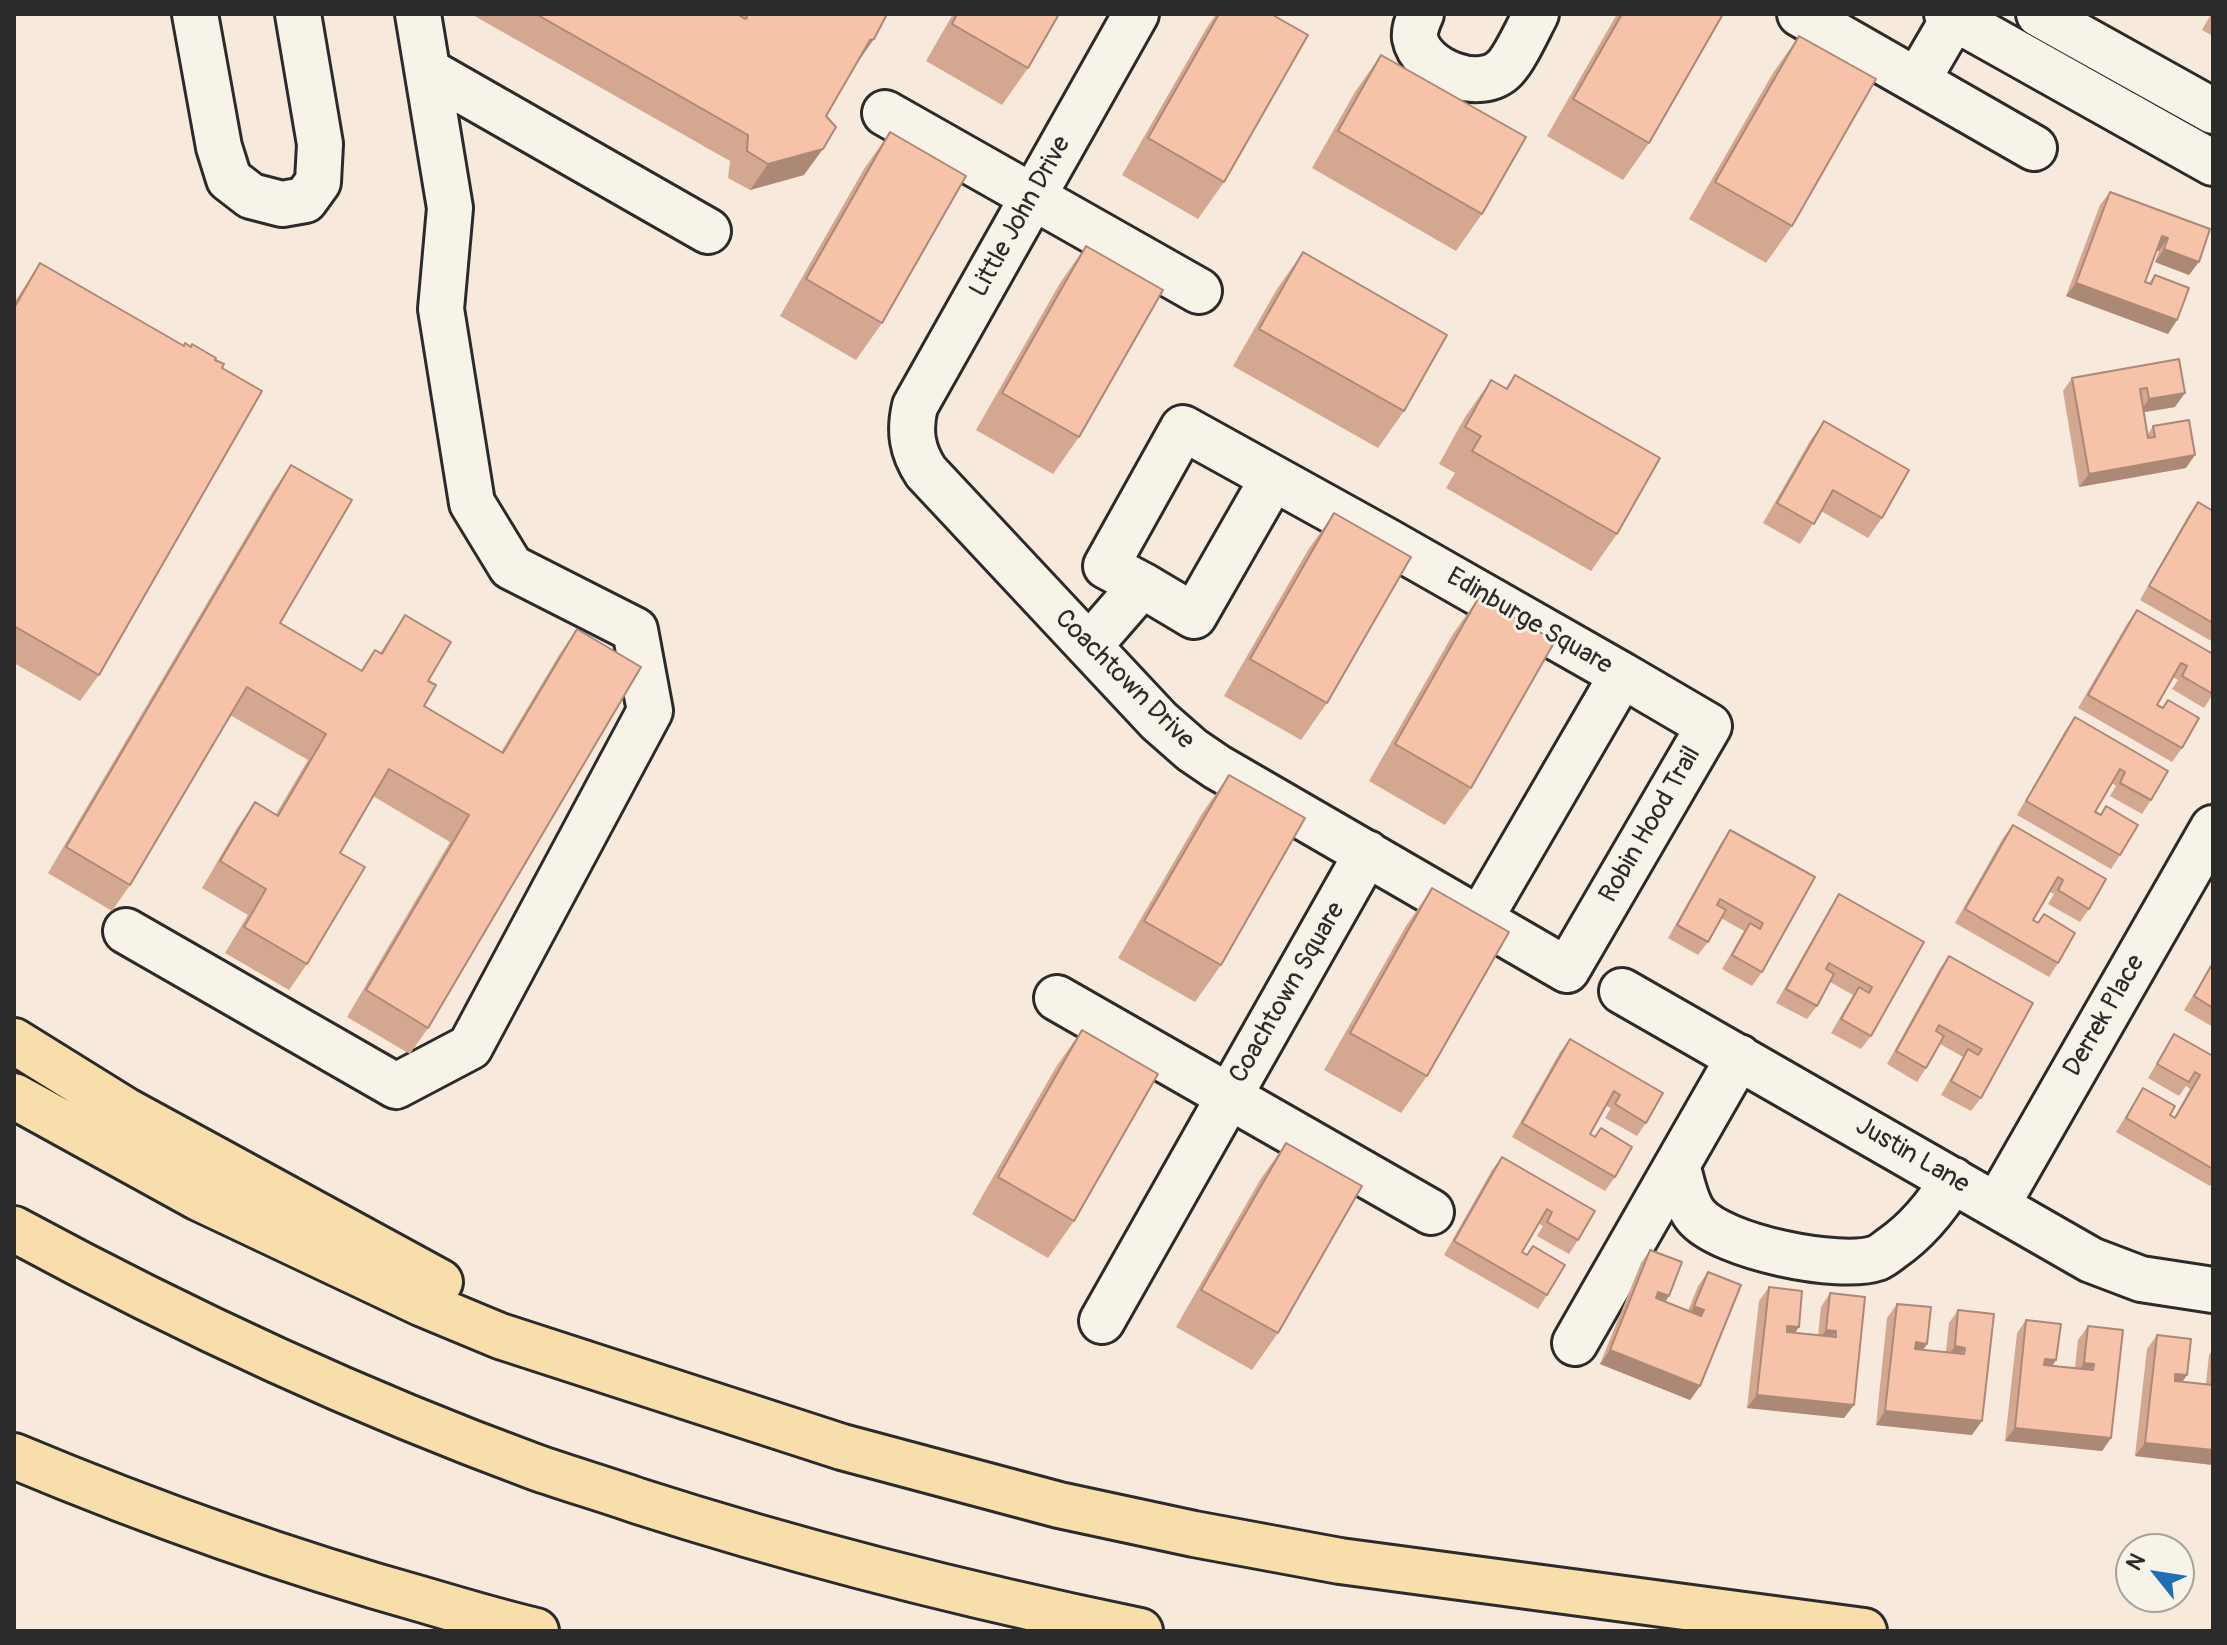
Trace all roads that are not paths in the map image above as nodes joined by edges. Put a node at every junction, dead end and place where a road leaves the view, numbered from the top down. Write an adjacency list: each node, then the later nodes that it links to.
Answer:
1 (195, 14): 2 (street)
2 (298, 14)
3 (418, 14): 10 (street)
4 (1136, 14): 16 (street, Little John Drive)
5 (1421, 14): 6 (street)
6 (1536, 14)
7 (1800, 14): 11 (street)
8 (2039, 14): 12 (street)
9 (1952, 15): 11 (street); 15 (street)
10 (428, 71): 17 (street); 27 (street)
11 (1917, 81): 14 (street)
12 (2213, 111)
13 (885, 113): 16 (street)
14 (2034, 148)
15 (2213, 163)
16 (1032, 197): 18 (street); 19 (street, Little John Drive)
17 (708, 231)
18 (1199, 291)
19 (911, 422): 22 (street, Coachtown Drive)
20 (1273, 478): 21 (street, Edinburge Square); 21 (street, Edinburge Square); 23 (street, Edinburge Square)
21 (1142, 585): 22 (street)
22 (1089, 646): 25 (street, Coachtown Drive)
23 (1622, 675): 26 (street, Edinburge Square); 28 (street, Robin Hood Trail)
24 (2213, 828): 37 (street, Derrek Place)
25 (1367, 853): 26 (street, Coachtown Drive); 34 (street, Coachtown Square)
26 (1480, 919): 28 (street, Coachtown Drive)
27 (126, 931)
28 (1567, 970)
29 (1622, 991): 32 (street, Justin Lane)
30 (1057, 998): 34 (street)
31 (14, 1041): 43 (highway)
32 (1739, 1057): 35 (street); 36 (street, Justin Lane)
33 (14, 1096): 43 (highway)
34 (1229, 1097): 38 (street, Coachtown Square); 41 (street)
35 (1677, 1165): 36 (street); 42 (street)
36 (1953, 1180): 37 (street, Justin Lane)
37 (1997, 1205): 40 (street, Justin Lane)
38 (1431, 1212)
39 (14, 1229): 46 (highway)
40 (2213, 1290)
41 (1102, 1321)
42 (1575, 1343)
43 (656, 1386): 47 (highway)
44 (14, 1456): 45 (highway)
45 (536, 1631)
46 (1140, 1631)
47 (1864, 1631)

